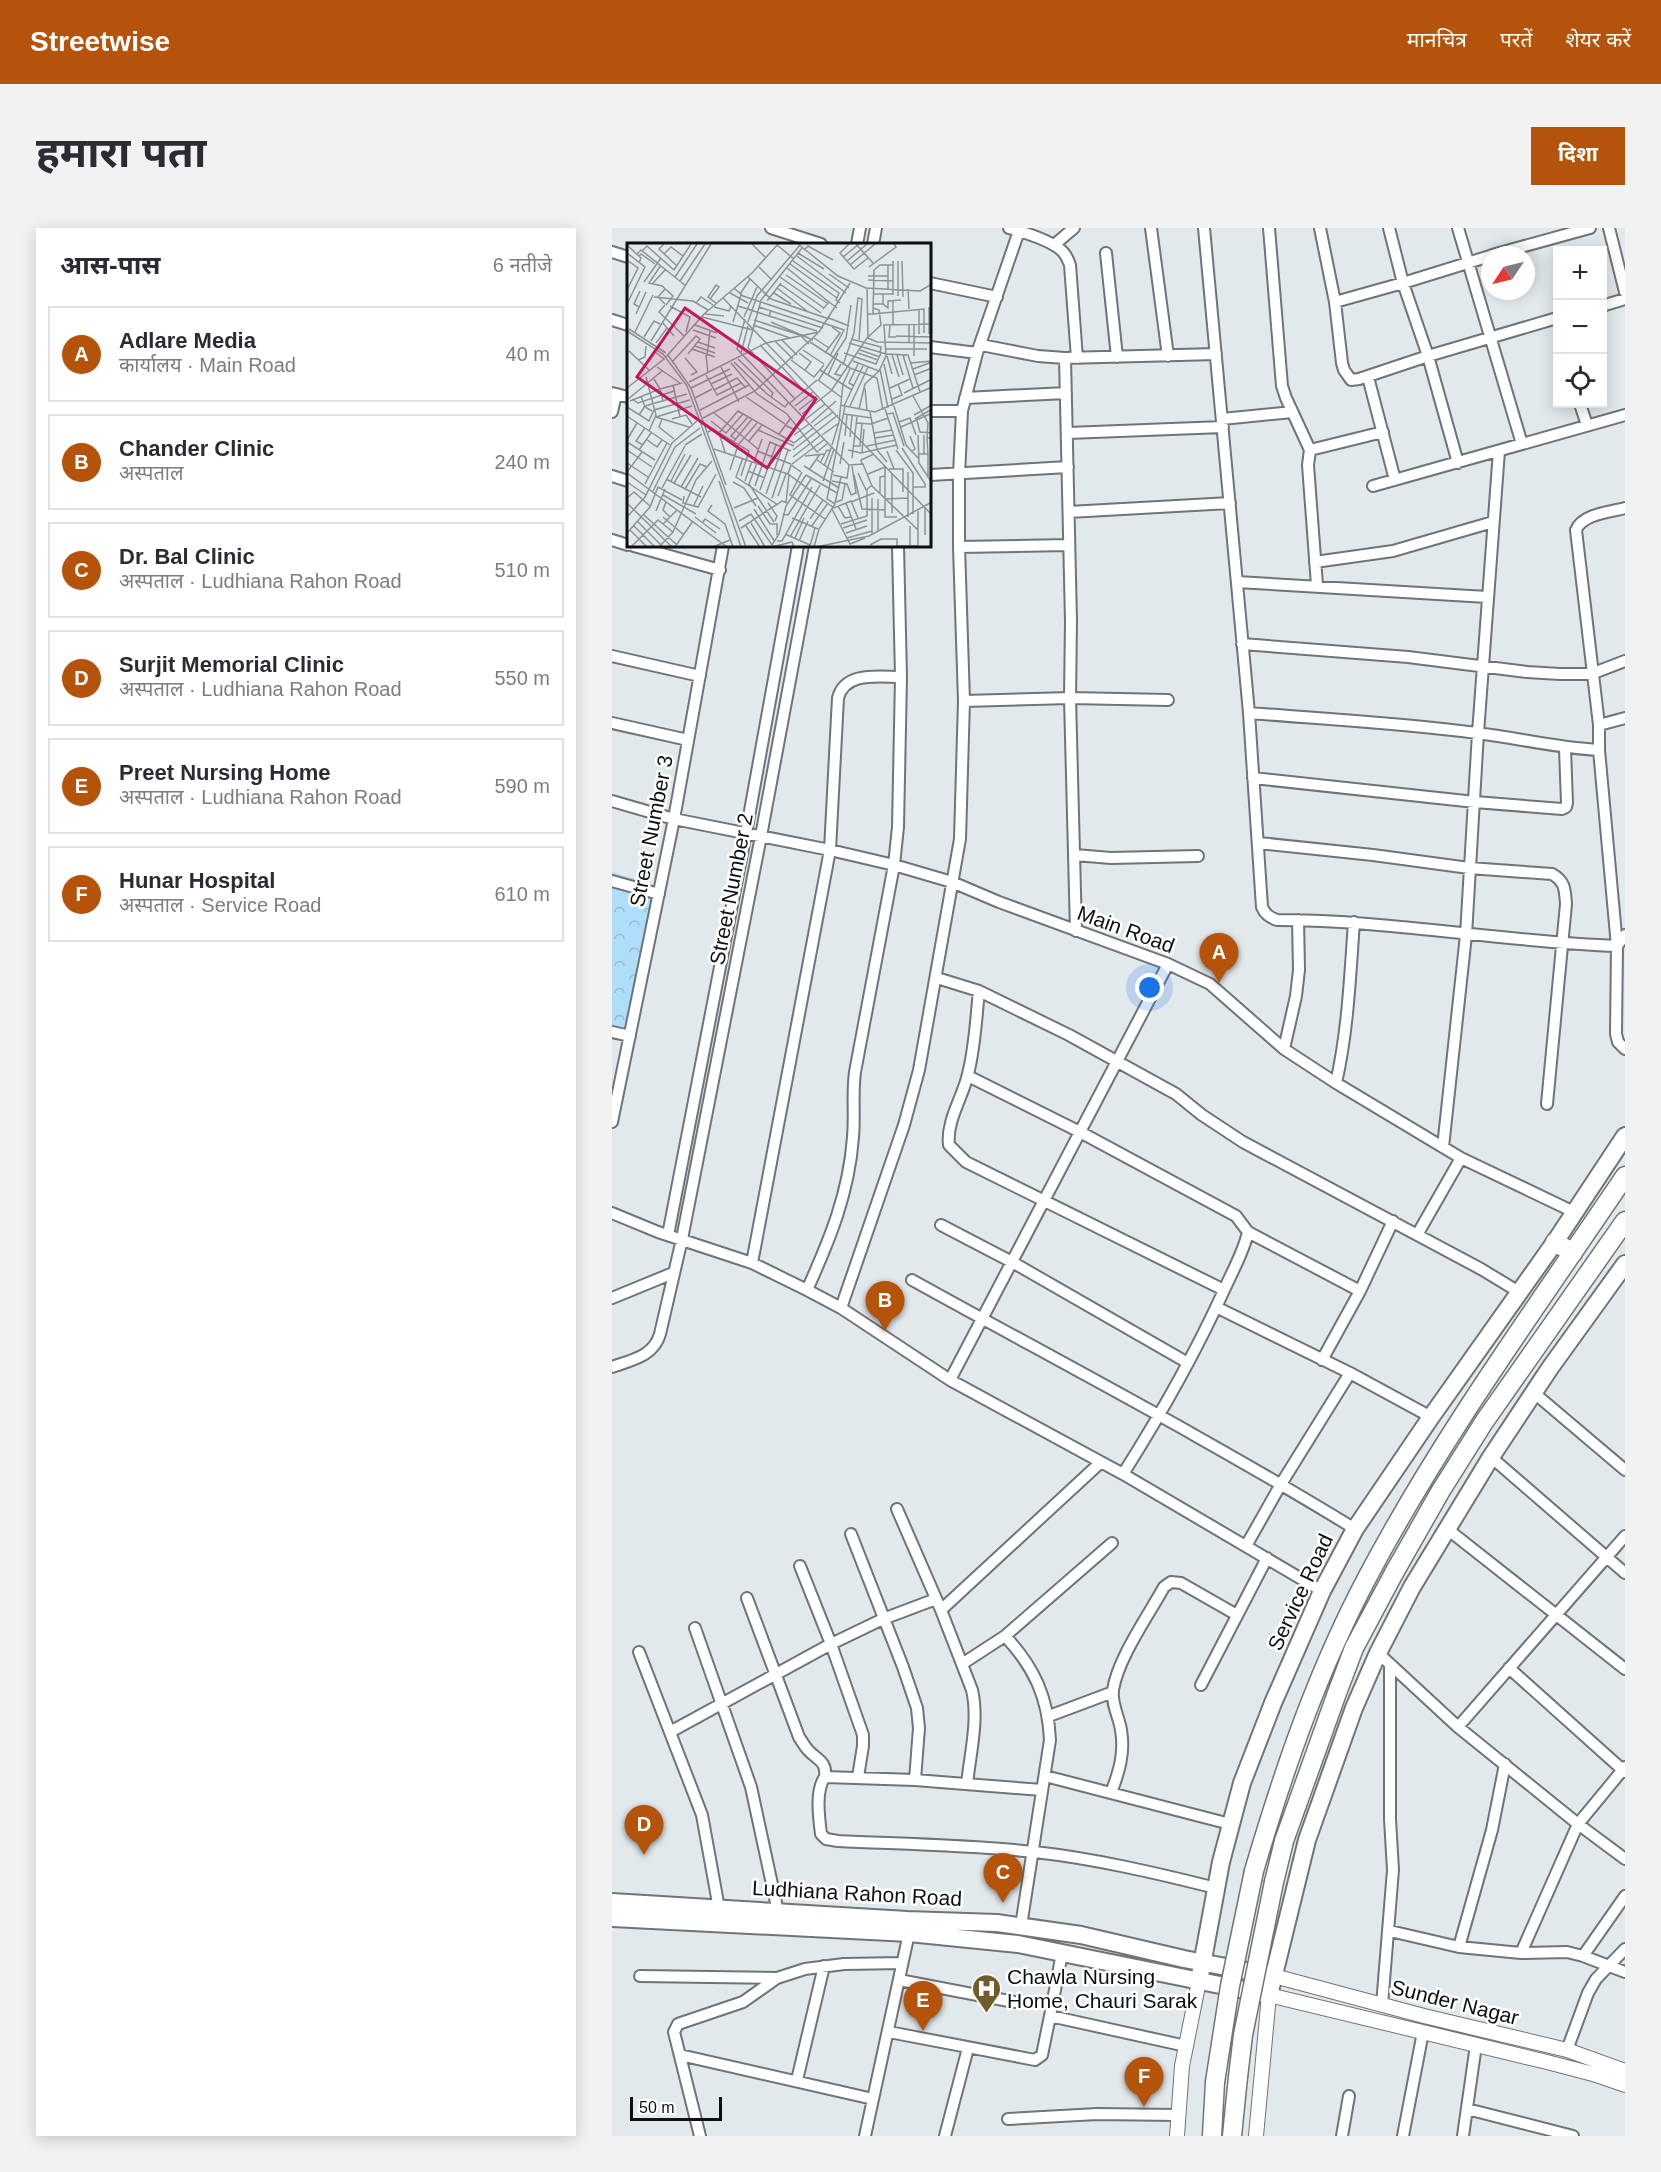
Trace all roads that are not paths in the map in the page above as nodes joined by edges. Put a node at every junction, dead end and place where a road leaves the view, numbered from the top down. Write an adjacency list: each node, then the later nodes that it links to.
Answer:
1 (771, 228): 14 (street)
2 (860, 228): 15 (street)
3 (876, 228): 16 (street)
4 (1074, 228): 17 (street)
5 (1151, 228): 38 (street)
6 (1204, 228): 37 (street)
7 (1269, 228): 51 (street)
8 (1320, 228): 29 (street)
9 (1389, 228): 25 (street)
10 (1458, 228): 23 (street)
11 (1590, 228): 18 (street)
12 (1609, 228): 26 (street)
13 (1016, 229): 17 (street); 27 (street)
14 (818, 243)
15 (857, 243)
16 (873, 243)
17 (1054, 246): 42 (street)
18 (1524, 246)
19 (612, 252): 21 (street)
20 (1106, 253): 40 (street)
21 (627, 257)
22 (1481, 258): 23 (street)
23 (1467, 262): 25 (street); 34 (street)
24 (932, 282): 27 (street)
25 (1403, 283): 29 (street); 39 (street)
26 (1625, 292)
27 (997, 297): 36 (street)
28 (1625, 299): 30 (street)
29 (1335, 302): 43 (street)
30 (1607, 304)
31 (612, 320): 33 (street)
32 (1553, 322): 34 (street)
33 (627, 325)
34 (1490, 338): 39 (street); 57 (street)
35 (932, 347): 36 (street)
36 (979, 349): 41 (street); 46 (street)
37 (1216, 354): 38 (street); 53 (street)
38 (1168, 356): 40 (street)
39 (1428, 356): 43 (street); 60 (street)
40 (1117, 357): 42 (street)
41 (1065, 358): 42 (street); 45 (street)
42 (1077, 358)
43 (1368, 377): 55 (street)
44 (614, 393): 50 (street)
45 (1066, 393): 46 (street); 56 (street)
46 (965, 398): 49 (street)
47 (1581, 408): 54 (street)
48 (932, 411): 49 (street)
49 (962, 411): 63 (street)
50 (612, 412)
51 (1293, 412): 53 (street); 58 (street)
52 (1625, 415): 54 (street)
53 (1223, 423): 56 (street); 68 (street)
54 (1587, 425): 57 (street)
55 (1383, 432): 58 (street); 65 (street)
56 (1068, 433): 61 (street)
57 (1522, 444): 59 (street)
58 (1310, 450): 81 (street)
59 (1499, 451): 60 (street); 71 (street)
60 (1458, 463): 65 (street)
61 (1068, 467): 63 (street); 70 (street)
62 (932, 475): 63 (street)
63 (959, 475): 75 (street)
64 (612, 476): 66 (street)
65 (1395, 480): 67 (street)
66 (627, 481)
67 (1373, 486)
68 (1230, 502): 70 (street); 83 (street)
69 (1625, 508): 90 (street)
70 (1069, 512): 74 (street)
71 (1493, 522): 81 (street); 85 (street)
72 (612, 540): 73 (street)
73 (627, 544)
74 (1068, 544): 75 (street); 93 (street)
75 (959, 547): 95 (street)
76 (641, 548): 82 (street)
77 (723, 548): 82 (street, Street Number 3)
78 (798, 548): 108 (street)
79 (815, 548): 109 (street, Street Number 2)
80 (898, 548): 92 (street)
81 (1315, 562): 84 (street)
82 (720, 570): 91 (street, Street Number 3)
83 (1237, 582): 84 (street); 86 (street)
84 (1317, 585): 85 (street)
85 (1487, 597): 89 (street)
86 (1242, 644): 89 (street); 96 (street)
87 (612, 656): 91 (street)
88 (1625, 661): 90 (street)
89 (1484, 666): 90 (street); 100 (street)
90 (1592, 674): 99 (street)
91 (700, 676): 101 (street, Street Number 3)
92 (901, 677): 111 (street); 114 (street)
93 (1070, 698): 94 (street); 95 (street); 112 (street)
94 (1168, 699)
95 (964, 701): 117 (street)
96 (1249, 713): 100 (street); 104 (street)
97 (1625, 718): 99 (street)
98 (612, 723): 101 (street)
99 (1599, 725): 103 (street)
100 (1478, 733): 102 (street); 106 (street)
101 (688, 740): 107 (street, Street Number 3)
102 (1565, 749): 103 (street); 106 (street)
103 (1599, 750): 125 (street)
104 (1253, 778): 106 (street); 110 (street)
105 (612, 801): 107 (street, Main Road)
106 (1475, 802): 115 (street)
107 (674, 819): 108 (street, Main Road); 118 (street, Street Number 3)
108 (747, 833): 109 (street, Main Road); 151 (street)
109 (761, 836): 111 (street, Main Road); 153 (street, Street Number 2)
110 (1259, 843): 115 (street); 119 (street)
111 (830, 850): 114 (street, Main Road); 157 (street)
112 (1075, 855): 113 (street); 121 (street)
113 (1198, 856)
114 (894, 865): 117 (street, Main Road); 161 (street)
115 (1469, 868): 123 (street); 124 (street)
116 (612, 881): 118 (street)
117 (952, 882): 121 (street, Main Road); 127 (street)
118 (659, 894): 130 (street, Street Number 3)
119 (1298, 920): 120 (street); 131 (street)
120 (1354, 922): 123 (street); 135 (street)
121 (1076, 931): 126 (street, Main Road)
122 (1625, 934): 125 (street)
123 (1466, 935): 124 (street); 141 (street)
124 (1562, 944): 125 (street); 137 (street)
125 (1617, 946): 132 (street)
126 (1168, 964): 131 (street, Main Road); 133 (street)
127 (937, 978): 128 (street); 167 (street)
128 (979, 991): 133 (street); 134 (street)
129 (612, 1032): 130 (street)
130 (630, 1036): 136 (street, Street Number 3)
131 (1284, 1049): 135 (street, Main Road)
132 (1625, 1049)
133 (1118, 1062): 139 (street); 147 (street)
134 (968, 1076): 139 (street); 144 (street)
135 (1336, 1083): 141 (street, Main Road)
136 (615, 1092): 138 (street, Street Number 3)
137 (1547, 1104)
138 (612, 1122)
139 (1080, 1132): 144 (street); 150 (street)
140 (1625, 1136): 145 (main road, Service Road)
141 (1443, 1148): 142 (street, Main Road)
142 (1461, 1158): 145 (street, Main Road); 152 (street)
143 (1625, 1176): 155 (highway)
144 (1044, 1200): 156 (street); 162 (street)
145 (1574, 1212): 154 (main road, Service Road)
146 (612, 1213): 151 (street)
147 (1393, 1221): 152 (street); 163 (street)
148 (1625, 1221): 276 (highway, bridge)
149 (941, 1225): 156 (street)
150 (1248, 1232): 162 (street); 163 (street)
151 (668, 1235): 153 (street)
152 (1417, 1235): 164 (street)
153 (682, 1239): 157 (street); 159 (street, Street Number 2)
154 (1555, 1242): 155 (highway); 164 (main road, Service Road)
155 (1573, 1253): 275 (highway, bridge)
156 (1012, 1262): 168 (street); 170 (street)
157 (752, 1263): 161 (street)
158 (1625, 1264): 174 (main road)
159 (673, 1273): 165 (street); 171 (street, Street Number 2)
160 (912, 1280): 168 (street)
161 (807, 1290): 167 (street)
162 (1224, 1290): 166 (street)
163 (1360, 1291): 169 (street)
164 (1519, 1292): 176 (main road, Service Road)
165 (612, 1298)
166 (1216, 1307): 169 (street); 170 (street)
167 (841, 1308): 173 (street)
168 (983, 1319): 173 (street); 175 (street)
169 (1323, 1360): 172 (street)
170 (1188, 1363): 175 (street)
171 (612, 1367)
172 (1350, 1373): 176 (street); 181 (street)
173 (950, 1380): 178 (street)
174 (1533, 1392): 177 (main road); 179 (street)
175 (1161, 1415): 180 (street); 181 (street)
176 (1431, 1417): 184 (main road, Service Road)
177 (1491, 1457): 183 (main road); 189 (street)
178 (1100, 1463): 180 (street); 196 (street)
179 (1625, 1470)
180 (1123, 1474): 188 (street)
181 (1281, 1484): 184 (street); 188 (street)
182 (897, 1509): 195 (street)
183 (1446, 1528): 197 (street); 204 (main road)
184 (1355, 1529): 193 (main road, Service Road)
185 (851, 1534): 199 (street)
186 (1625, 1536): 189 (street)
187 (1112, 1543): 201 (street)
188 (1246, 1546): 190 (street)
189 (1606, 1557): 192 (street); 197 (street)
190 (1267, 1558): 193 (street); 198 (street)
191 (800, 1566): 202 (street)
192 (1625, 1573)
193 (1322, 1592): 224 (main road, Service Road)
194 (747, 1599): 208 (street)
195 (936, 1599): 196 (street); 199 (street)
196 (940, 1610): 205 (street)
197 (1557, 1614): 206 (street); 207 (street)
198 (1237, 1615): 209 (street); 210 (street)
199 (883, 1619): 202 (street); 220 (street)
200 (694, 1628): 211 (street)
201 (1005, 1636): 205 (street); 212 (street)
202 (831, 1644): 208 (street); 219 (street)
203 (639, 1652): 214 (street)
204 (1384, 1658): 213 (street); 235 (street); 248 (main road)
205 (962, 1664): 221 (street)
206 (1509, 1668): 213 (street); 216 (street)
207 (1625, 1669)
208 (776, 1676): 211 (street); 218 (street)
209 (1201, 1685)
210 (1113, 1692): 212 (street); 223 (street)
211 (722, 1705): 214 (street); 231 (street)
212 (1049, 1716): 217 (street)
213 (1458, 1727): 215 (street)
214 (670, 1732): 232 (street)
215 (1505, 1764): 225 (street); 237 (street)
216 (1624, 1770): 225 (street)
217 (1045, 1776): 222 (street); 223 (street)
218 (825, 1777): 219 (street); 226 (street)
219 (858, 1777): 220 (street)
220 (915, 1780): 221 (street)
221 (967, 1784): 222 (street)
222 (1042, 1790): 226 (street)
223 (1111, 1793): 224 (street)
224 (1230, 1824): 228 (main road, Service Road)
225 (1578, 1824): 227 (street); 240 (street)
226 (1033, 1852): 228 (street); 234 (street)
227 (1625, 1859)
228 (1215, 1888): 243 (main road, Service Road)
229 (1625, 1896): 241 (street)
230 (612, 1902): 232 (main road, Ludhiana Rahon Road)
231 (778, 1912): 232 (main road, Ludhiana Rahon Road); 234 (main road, Ludhiana Rahon Road)
232 (721, 1916): 233 (main road, Ludhiana Rahon Road); 236 (main road, Ludhiana Rahon Road)
233 (612, 1918)
234 (1021, 1926): 243 (main road, Ludhiana Rahon Road)
235 (1390, 1931): 237 (street); 254 (street)
236 (909, 1933): 239 (main road, Ludhiana Rahon Road); 242 (street)
237 (1459, 1947): 240 (street)
238 (1625, 1949): 245 (street)
239 (1062, 1953): 251 (main road, Ludhiana Rahon Road); 255 (street)
240 (1521, 1953): 241 (street)
241 (1583, 1956): 245 (street)
242 (902, 1963): 244 (street); 250 (street)
243 (1202, 1963): 248 (main road, Ludhiana Rahon Road); 251 (main road, Service Road)
244 (824, 1966): 249 (street); 264 (street)
245 (1609, 1967): 246 (street); 261 (street)
246 (1625, 1972)
247 (640, 1976): 249 (street)
248 (1274, 1976): 252 (main road); 254 (street, Sunder Nagar)
249 (777, 1978): 262 (street)
250 (899, 1980): 253 (street); 256 (street)
251 (1199, 1981): 252 (main road, Ludhiana Rahon Road); 259 (street, Service Road)
252 (1269, 1995): 257 (street); 277 (street)
253 (1014, 2002)
254 (1382, 2005): 261 (street, Sunder Nagar)
255 (1050, 2016): 259 (street); 260 (street)
256 (889, 2031): 260 (street); 267 (street)
257 (1423, 2032): 258 (street); 279 (street)
258 (1476, 2045): 265 (street); 268 (street)
259 (1186, 2046): 269 (street, Service Road)
260 (968, 2048): 273 (street)
261 (1567, 2050): 263 (street, Sunder Nagar)
262 (680, 2055): 264 (street); 271 (street)
263 (1625, 2071)
264 (797, 2080): 267 (street)
265 (1625, 2085)
266 (1349, 2096): 278 (street)
267 (873, 2099): 272 (street)
268 (1467, 2109): 280 (street); 281 (street)
269 (1178, 2115): 270 (street); 274 (street, Service Road)
270 (1008, 2119)
271 (700, 2136)
272 (865, 2136)
273 (945, 2136)
274 (1177, 2136)
275 (1212, 2136)
276 (1232, 2136)
277 (1256, 2136)
278 (1342, 2136)
279 (1403, 2136)
280 (1463, 2136)
281 (1573, 2136)

